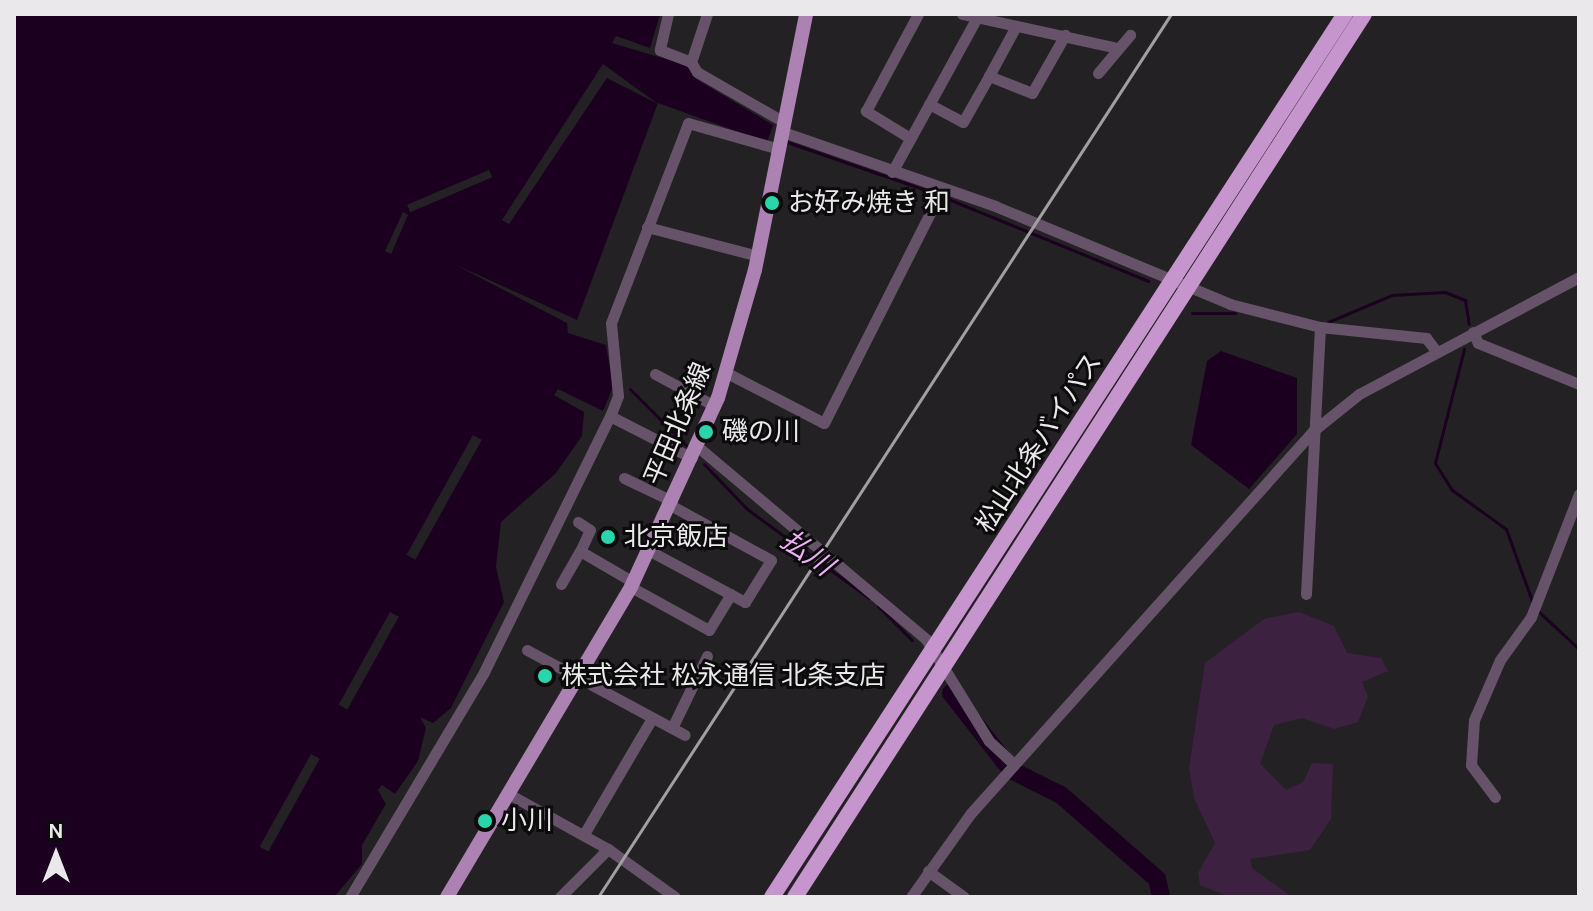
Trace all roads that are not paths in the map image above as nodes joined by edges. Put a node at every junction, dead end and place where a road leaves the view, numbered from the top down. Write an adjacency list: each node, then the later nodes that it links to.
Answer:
1 (668, 14): 13 (street)
2 (707, 14): 13 (street)
3 (806, 14): 17 (main road, 平田北条線)
4 (918, 14): 18 (street)
5 (962, 14): 8 (street)
6 (1345, 14): 24 (highway, 松山北条バイパス)
7 (1364, 14): 24 (highway, 松山北条バイパス)
8 (976, 19): 9 (street); 16 (street)
9 (1016, 26): 10 (street); 15 (street)
10 (1065, 35): 12 (street); 15 (street)
11 (1130, 35): 12 (street)
12 (1113, 47): 14 (street)
13 (691, 62): 17 (street)
14 (1098, 73)
15 (989, 76): 16 (street)
16 (929, 104): 18 (street)
17 (782, 136): 19 (street); 21 (street); 22 (main road, 平田北条線)
18 (910, 138): 19 (street)
19 (892, 172): 20 (street)
20 (941, 193): 24 (street); 28 (street)
21 (647, 227): 22 (street); 32 (street)
22 (758, 256): 28 (main road, 平田北条線)
23 (1579, 277): 26 (street)
24 (1179, 282): 25 (street); 47 (highway, 松山北条バイパス)
25 (1320, 327): 27 (street); 33 (street)
26 (1473, 332): 27 (street); 30 (street)
27 (1436, 351): 33 (street)
28 (727, 373): 31 (main road, 平田北条線)
29 (655, 374): 31 (street)
30 (1579, 384)
31 (715, 406): 34 (main road, 平田北条線)
32 (610, 416): 34 (street); 58 (street)
33 (1313, 431): 44 (street); 52 (street)
34 (695, 452): 37 (main road, 平田北条線); 47 (street)
35 (624, 478): 37 (street)
36 (1579, 494): 54 (street)
37 (671, 503): 40 (main road, 平田北条線); 43 (street)
38 (578, 522): 39 (street)
39 (580, 551): 41 (street); 42 (street)
40 (650, 551): 42 (main road, 平田北条線); 43 (street)
41 (561, 584)
42 (632, 584): 43 (street); 48 (main road, 平田北条線)
43 (731, 594)
44 (1306, 594)
45 (527, 650): 48 (street)
46 (707, 656): 50 (street)
47 (936, 658): 52 (street); 62 (highway, 松山北条バイパス); 63 (highway, 松山北条バイパス)
48 (577, 680): 49 (street); 53 (main road, 平田北条線)
49 (652, 718): 50 (street); 55 (street)
50 (672, 728): 51 (street)
51 (685, 735)
52 (1014, 764): 57 (street)
53 (507, 793): 55 (street); 59 (main road, 平田北条線)
54 (1495, 797)
55 (584, 834): 56 (street)
56 (608, 849): 60 (street); 61 (street)
57 (928, 871): 64 (street); 65 (street)
58 (350, 897)
59 (447, 897)
60 (560, 897)
61 (675, 897)
62 (772, 897)
63 (795, 897)
64 (911, 897)
65 (964, 897)

